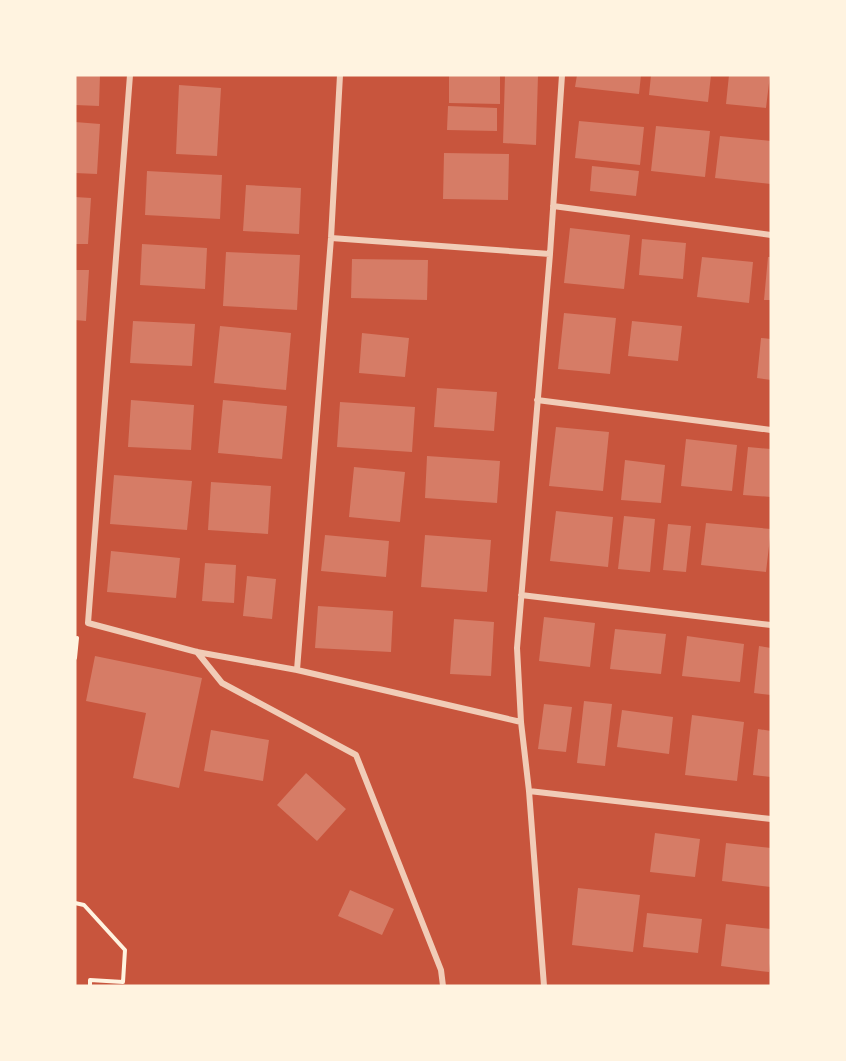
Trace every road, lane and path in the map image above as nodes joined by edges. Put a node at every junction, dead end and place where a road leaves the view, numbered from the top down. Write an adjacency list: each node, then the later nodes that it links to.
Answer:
1 (130, 75): 12 (street)
2 (340, 75): 6 (street)
3 (562, 75): 4 (street)
4 (553, 206): 5 (street); 7 (street)
5 (771, 235)
6 (331, 238): 7 (street); 15 (street)
7 (550, 254): 8 (street)
8 (537, 400): 9 (street); 10 (street)
9 (771, 430)
10 (520, 594): 11 (street); 16 (street)
11 (771, 625)
12 (197, 652): 15 (street); 21 (street)
13 (76, 653): 14 (path)
14 (75, 658)
15 (297, 670): 16 (street)
16 (521, 722): 17 (street)
17 (529, 791): 18 (street); 22 (street)
18 (771, 819)
19 (75, 903): 20 (path)
20 (90, 986)
21 (443, 986)
22 (544, 986)

